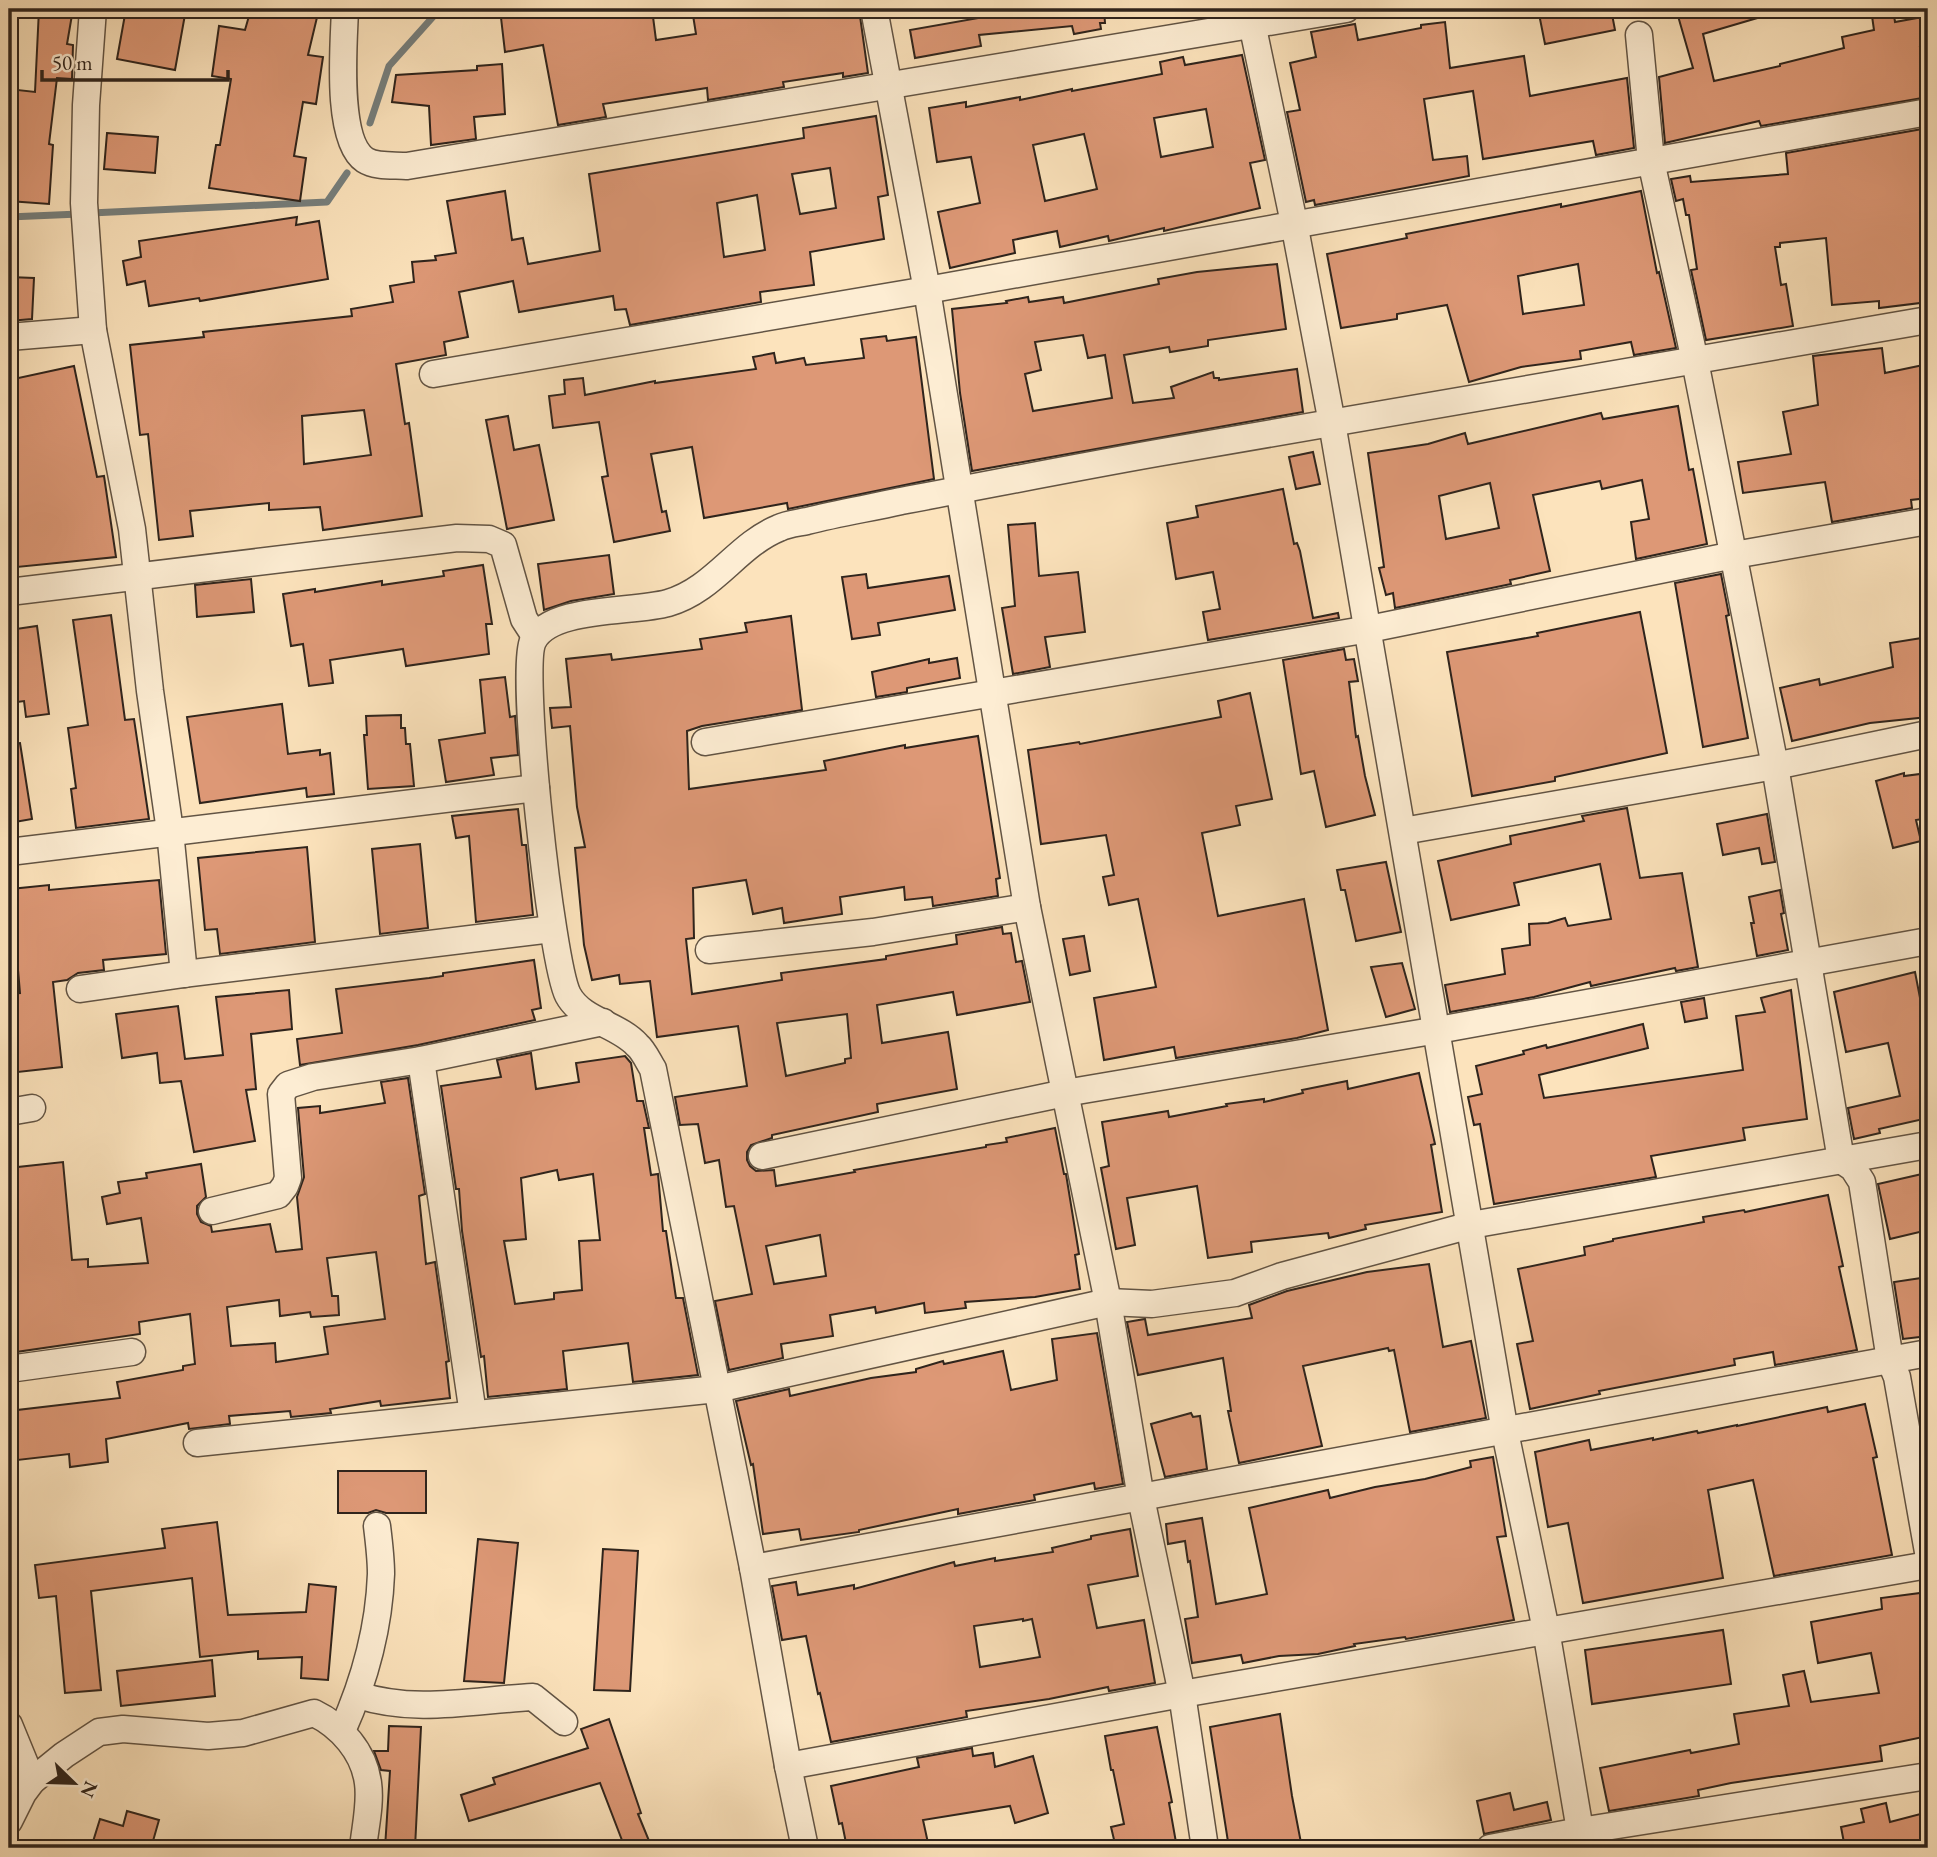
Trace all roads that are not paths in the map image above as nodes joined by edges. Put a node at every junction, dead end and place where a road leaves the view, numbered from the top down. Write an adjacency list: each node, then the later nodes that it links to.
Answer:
1 (93, 9): 13 (street)
2 (345, 9): 7 (street)
3 (874, 9): 7 (street)
4 (1346, 9): 5 (street)
5 (1251, 17): 7 (street); 10 (street)
6 (1639, 35): 9 (street)
7 (890, 87): 11 (street)
8 (1928, 112): 9 (street)
9 (1651, 161): 10 (street); 15 (street)
10 (1294, 223): 11 (street); 17 (street)
11 (927, 289): 16 (street); 18 (street)
12 (1928, 320): 15 (street)
13 (93, 330): 14 (street); 21 (street)
14 (9, 337)
15 (1695, 361): 17 (street); 20 (street)
16 (433, 374)
17 (1332, 423): 18 (street); 23 (street)
18 (961, 490): 24 (street); 25 (street)
19 (1928, 521): 20 (street)
20 (1734, 555): 23 (street); 28 (street)
21 (138, 577): 22 (street); 24 (street); 30 (street)
22 (9, 592)
23 (1368, 629): 25 (street); 31 (street)
24 (535, 636): 29 (street)
25 (992, 694): 27 (street); 33 (street)
26 (1928, 734): 28 (street)
27 (705, 743)
28 (1775, 766): 31 (street); 37 (street)
29 (536, 788): 30 (street); 34 (street)
30 (170, 831): 32 (street); 38 (street)
31 (1403, 831): 41 (street)
32 (9, 852)
33 (1027, 907): 36 (street); 43 (street)
34 (552, 929): 38 (street); 40 (street)
35 (1928, 941): 37 (street)
36 (709, 950)
37 (1809, 962): 41 (street); 46 (street)
38 (184, 974): 39 (street)
39 (80, 989)
40 (603, 1022): 42 (street); 54 (street)
41 (1438, 1030): 43 (street); 48 (street)
42 (421, 1060): 47 (street); 55 (street)
43 (1065, 1093): 45 (street); 49 (street)
44 (1928, 1145): 46 (street)
45 (762, 1156)
46 (1841, 1160): 48 (street); 52 (street)
47 (212, 1211)
48 (1471, 1225): 49 (street); 56 (street)
49 (1108, 1302): 54 (street); 58 (street)
50 (132, 1352): 53 (street)
51 (1928, 1353): 52 (street)
52 (1890, 1360): 56 (street); 60 (street)
53 (9, 1369)
54 (717, 1390): 55 (street); 62 (street)
55 (473, 1414): 57 (street)
56 (1505, 1432): 58 (street); 63 (street)
57 (197, 1443)
58 (1141, 1498): 62 (street); 64 (street)
59 (377, 1526): 65 (street)
60 (1928, 1552)
61 (1928, 1565): 63 (street)
62 (753, 1567): 69 (street)
63 (1546, 1630): 64 (street); 73 (street)
64 (1182, 1694): 69 (street); 76 (street)
65 (358, 1695): 66 (street); 68 (street)
66 (564, 1722)
67 (9, 1726): 71 (street)
68 (342, 1731): 71 (street); 74 (street)
69 (788, 1766): 75 (street)
70 (1928, 1776): 73 (street)
71 (32, 1781): 72 (street)
72 (9, 1821)
73 (1582, 1839): 77 (street)
74 (363, 1848)
75 (805, 1848)
76 (1205, 1848)
77 (1490, 1848)

